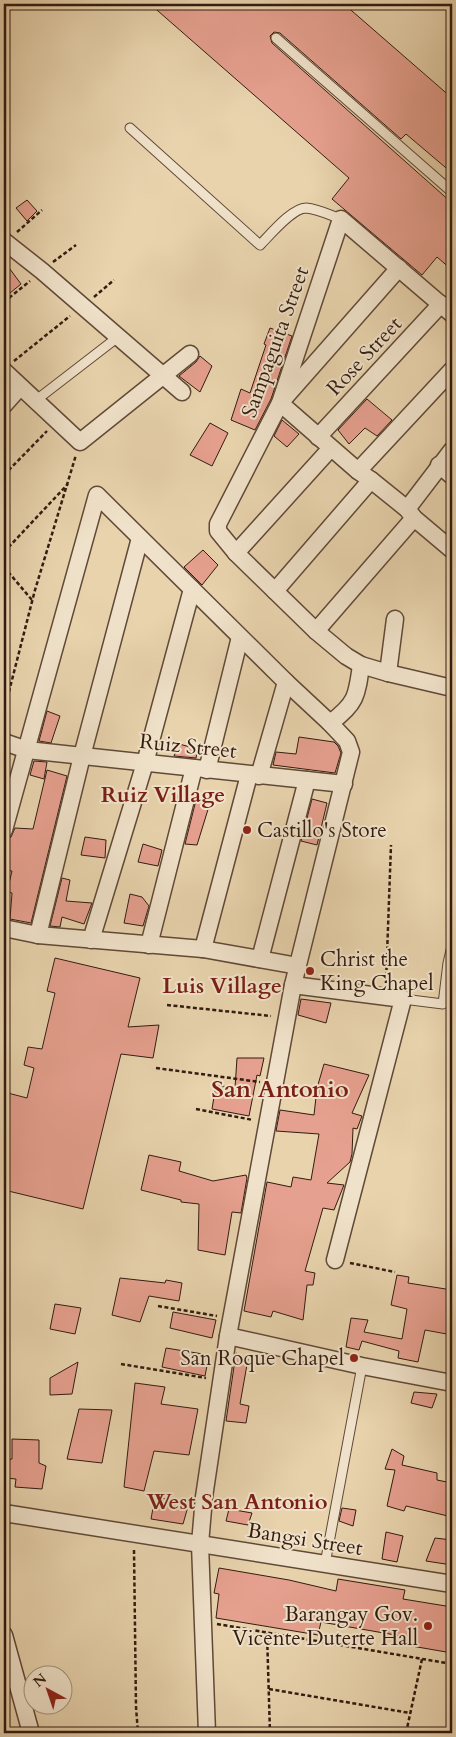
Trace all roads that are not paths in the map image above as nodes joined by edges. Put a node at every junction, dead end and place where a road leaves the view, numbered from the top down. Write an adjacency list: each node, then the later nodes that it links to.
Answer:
1 (276, 38): 3 (lane)
2 (130, 128): 4 (lane)
3 (452, 192)
4 (341, 219): 6 (street); 16 (street, Sampaguita Street)
5 (4, 242): 8 (street)
6 (399, 268): 7 (street); 16 (street)
7 (447, 309): 18 (street, Rose Street)
8 (118, 337): 12 (street); 15 (lane)
9 (190, 354): 12 (street)
10 (8, 367): 13 (street)
11 (452, 370): 22 (street)
12 (163, 375): 14 (street); 15 (street)
13 (20, 387): 15 (street); 17 (street)
14 (182, 392)
15 (35, 401)
16 (280, 403): 18 (street); 27 (street, Sampaguita Street)
17 (4, 405)
18 (318, 437): 19 (street)
19 (331, 448): 22 (street); 27 (street)
20 (452, 450): 21 (street)
21 (439, 466): 23 (street); 24 (street)
22 (364, 475): 24 (street); 29 (street)
23 (452, 476)
24 (410, 514): 26 (street); 31 (street)
25 (140, 538): 28 (street); 39 (street); 40 (street)
26 (452, 550)
27 (236, 553): 29 (street)
28 (192, 589): 32 (street); 41 (street)
29 (275, 591): 31 (street)
30 (395, 619): 34 (street)
31 (316, 631): 33 (street)
32 (240, 637): 35 (street); 42 (street)
33 (361, 665): 34 (street); 37 (street)
34 (388, 673): 36 (street)
35 (286, 682): 37 (street); 43 (street)
36 (452, 688)
37 (330, 723): 45 (street)
38 (4, 742): 39 (street, Ruiz Street)
39 (27, 750): 40 (street, Ruiz Street); 46 (street)
40 (82, 756): 41 (street, Ruiz Street); 48 (street)
41 (145, 763): 42 (street, Ruiz Street); 49 (street)
42 (200, 769): 43 (street, Ruiz Street); 50 (street)
43 (254, 775): 44 (street, Ruiz Street); 52 (street)
44 (307, 780): 45 (street, Ruiz Street); 53 (street)
45 (344, 784): 54 (street)
46 (4, 830)
47 (4, 928): 48 (street)
48 (38, 935): 49 (street)
49 (91, 940): 50 (street)
50 (149, 945): 52 (street)
51 (452, 946): 56 (lane)
52 (202, 949): 53 (street)
53 (260, 960): 54 (street)
54 (298, 966): 55 (street)
55 (293, 985): 56 (street); 58 (street)
56 (403, 999): 57 (street)
57 (335, 1260)
58 (228, 1336): 59 (street); 62 (street)
59 (362, 1366): 60 (street); 63 (lane)
60 (452, 1383)
61 (4, 1513): 62 (street, Bangsi Street)
62 (200, 1544): 63 (street, Bangsi Street); 67 (street)
63 (325, 1564): 64 (street, Bangsi Street)
64 (452, 1584)
65 (4, 1635): 66 (street)
66 (31, 1733)
67 (206, 1733)

